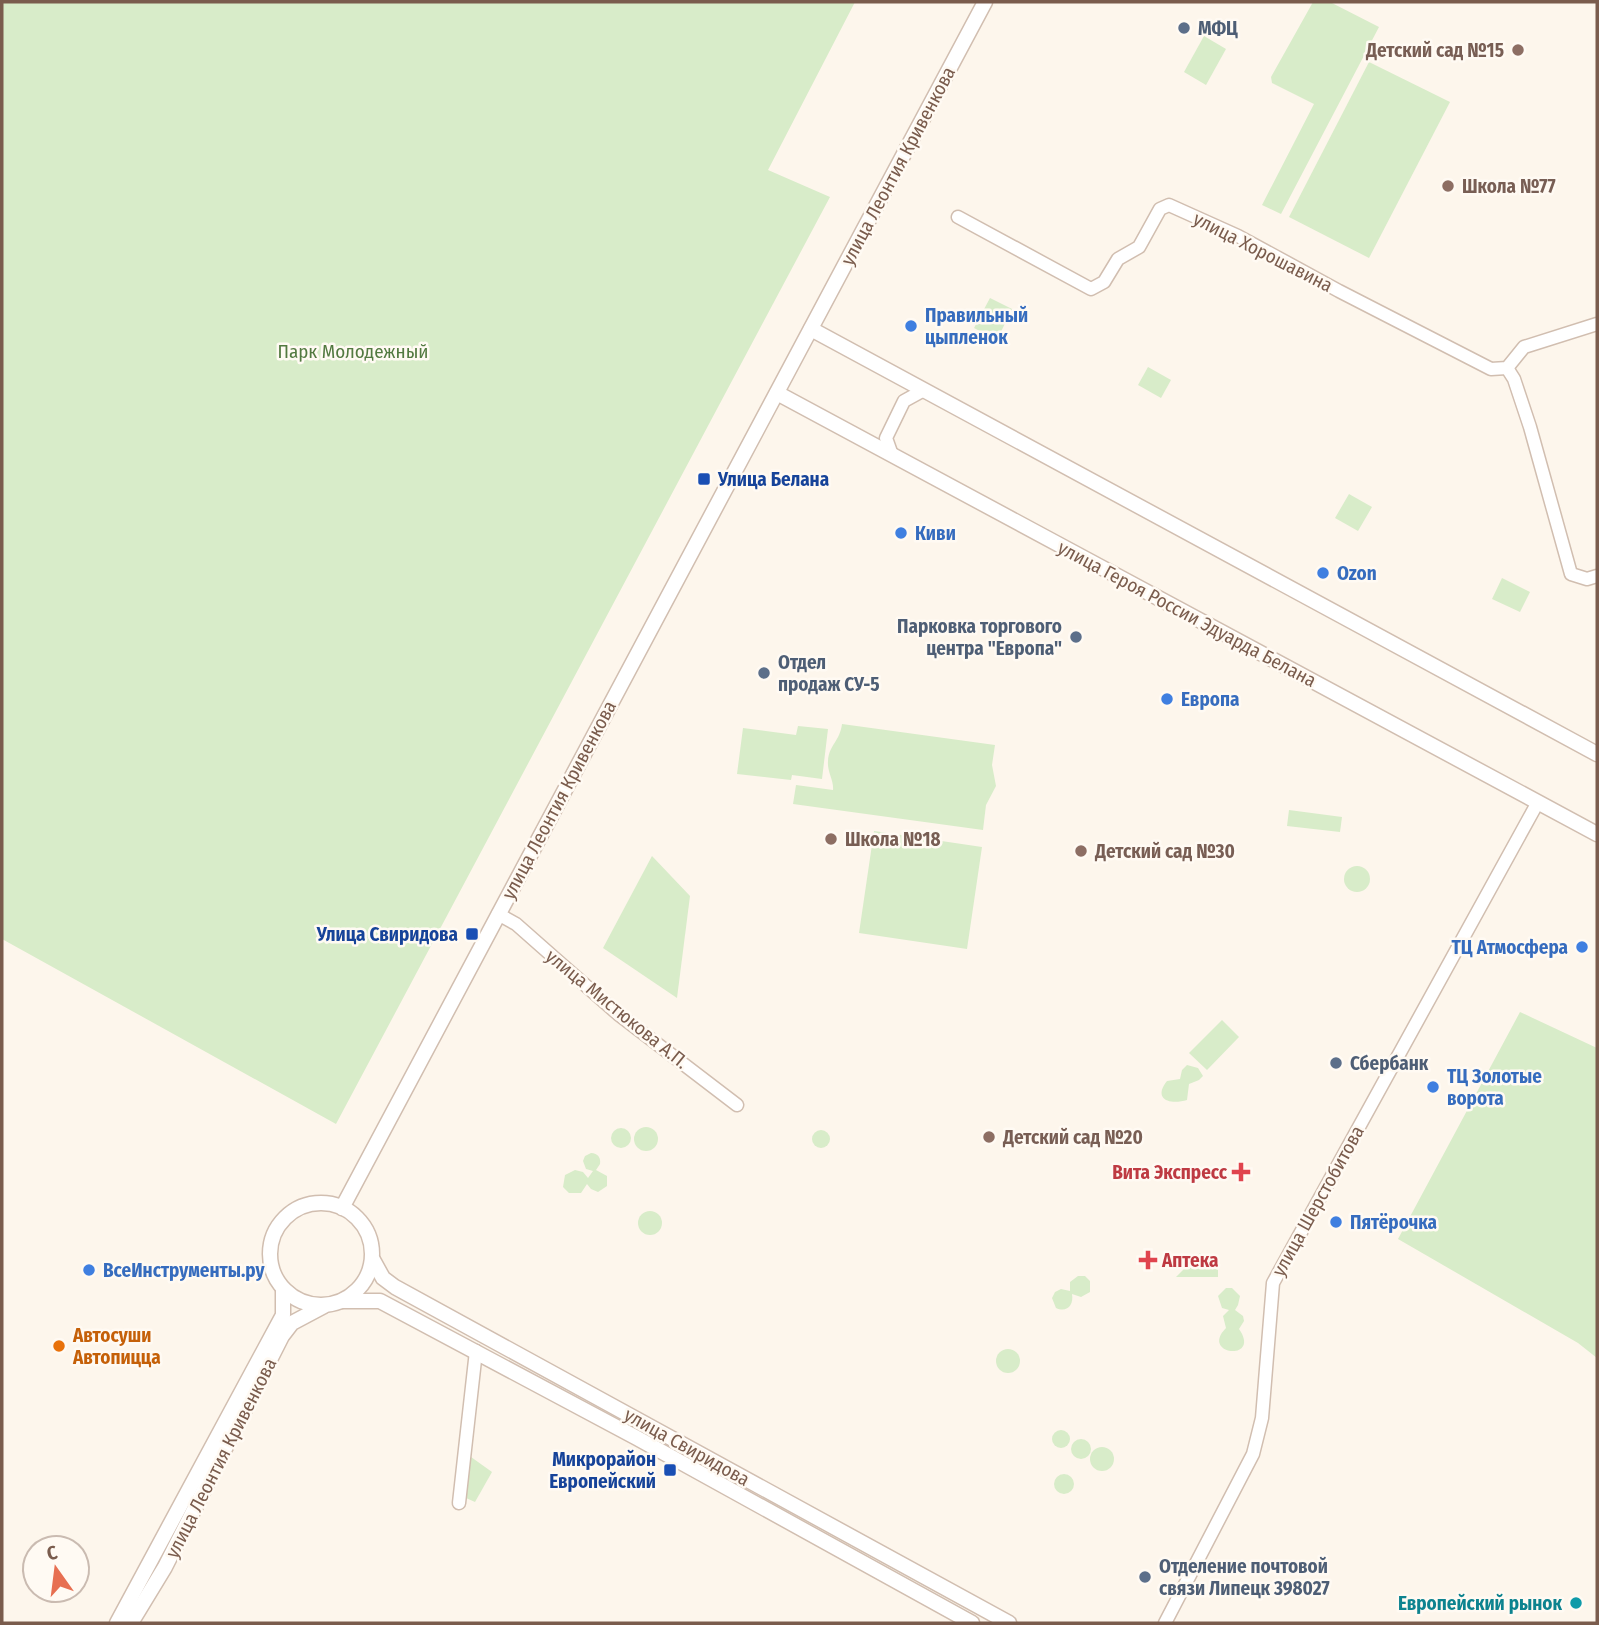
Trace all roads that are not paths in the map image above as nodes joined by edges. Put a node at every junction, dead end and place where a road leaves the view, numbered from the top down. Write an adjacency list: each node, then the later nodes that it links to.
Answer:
1 (985, 2): 4 (street, улица Леонтия Кривенкова)
2 (958, 217): 5 (street, улица Хорошавина)
3 (1597, 324): 5 (street)
4 (811, 329): 6 (street); 7 (street, улица Леонтия Кривенкова)
5 (1507, 368): 9 (street)
6 (924, 390): 8 (street); 10 (street)
7 (777, 393): 8 (street, улица Героя России Эдуарда Белана); 13 (street, улица Леонтия Кривенкова)
8 (892, 455): 11 (street, улица Героя России Эдуарда Белана)
9 (1597, 576)
10 (1597, 754)
11 (1538, 802): 12 (street, улица Героя России Эдуарда Белана); 26 (street, улица Шерстобитова)
12 (1597, 834)
13 (498, 914): 14 (street, улица Мистюкова А.П.); 15 (street, улица Леонтия Кривенкова)
14 (737, 1105)
15 (342, 1208): 16 (street); 17 (street)
16 (373, 1261): 18 (street); 25 (street, улица Свиридова)
17 (283, 1289): 19 (street); 23 (street, улица Леонтия Кривенкова)
18 (342, 1301): 19 (street); 20 (street, улица Свиридова)
19 (324, 1306): 24 (street, улица Леонтия Кривенкова)
20 (476, 1351): 21 (street); 22 (street, улица Свиридова)
21 (459, 1503)
22 (967, 1622)
23 (117, 1623)
24 (131, 1623)
25 (1009, 1623)
26 (1165, 1623)

